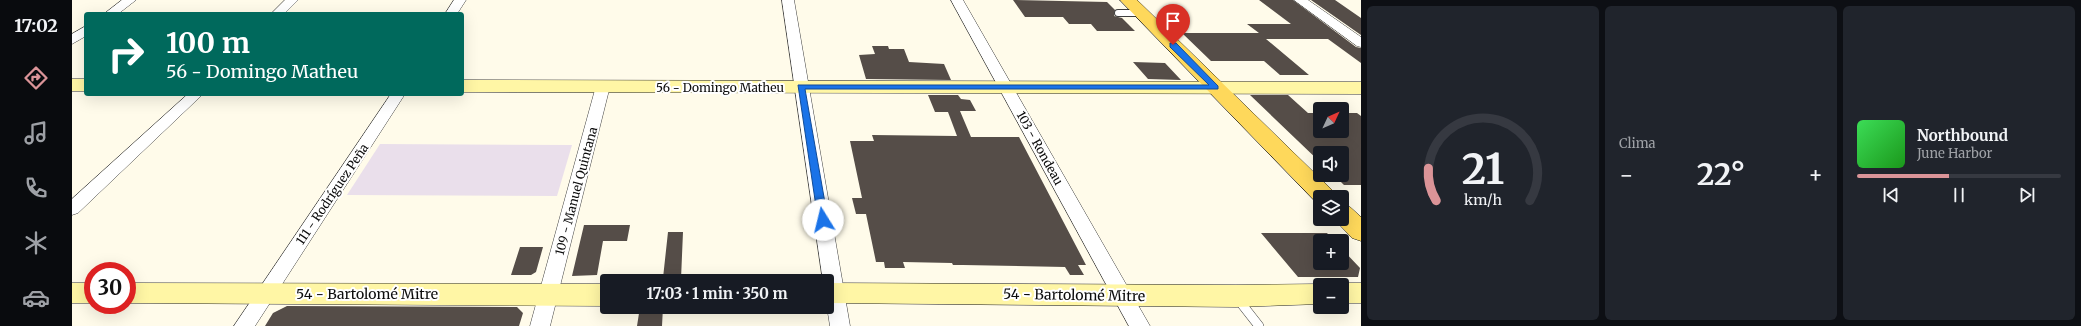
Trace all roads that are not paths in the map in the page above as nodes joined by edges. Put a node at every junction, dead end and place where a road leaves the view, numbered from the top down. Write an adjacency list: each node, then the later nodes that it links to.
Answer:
1 (130, 0): 8 (street)
2 (292, 0): 9 (street)
3 (460, 0): 10 (street)
4 (788, 0): 20 (street)
5 (957, 0): 21 (street, 103 - Rondeau)
6 (1128, 0): 12 (main road)
7 (1300, 0): 15 (street)
8 (113, 12)
9 (280, 12)
10 (452, 12)
11 (1118, 13): 12 (lane)
12 (1141, 13): 22 (main road)
13 (84, 31): 14 (street)
14 (72, 40)
15 (1361, 43)
16 (72, 85): 17 (street)
17 (84, 85)
18 (464, 86): 19 (street, 56 - Domingo Matheu)
19 (603, 86): 20 (street, 56 - Domingo Matheu); 39 (street, 109 - Manuel Quintana)
20 (801, 87): 21 (street, 56 - Domingo Matheu); 30 (street)
21 (1006, 88): 22 (street, 56 - Domingo Matheu); 41 (street, 103 - Rondeau)
22 (1215, 88): 23 (street, 56 - Domingo Matheu); 26 (main road)
23 (1361, 88)
24 (194, 96): 27 (street)
25 (397, 96): 37 (street, 111 - Rodríguez Peña)
26 (1318, 190)
27 (72, 209)
28 (1349, 220): 29 (main road)
29 (1361, 232)
30 (828, 274)
31 (72, 293): 32 (street)
32 (84, 293)
33 (136, 293): 37 (street, 54 - Bartolomé Mitre)
34 (834, 293): 41 (street, 54 - Bartolomé Mitre)
35 (1349, 293): 36 (street)
36 (1361, 293)
37 (265, 294): 39 (street, 54 - Bartolomé Mitre); 44 (street, 111 - Rodríguez Peña)
38 (1313, 294): 42 (street, 54 - Bartolomé Mitre)
39 (548, 295): 40 (street, 54 - Bartolomé Mitre); 45 (street, 109 - Manuel Quintana)
40 (600, 295)
41 (1123, 296): 42 (street, 54 - Bartolomé Mitre); 47 (street, 103 - Rondeau)
42 (1236, 296): 48 (lane)
43 (834, 304): 46 (street)
44 (244, 326)
45 (540, 326)
46 (840, 326)
47 (1140, 326)
48 (1258, 326)

